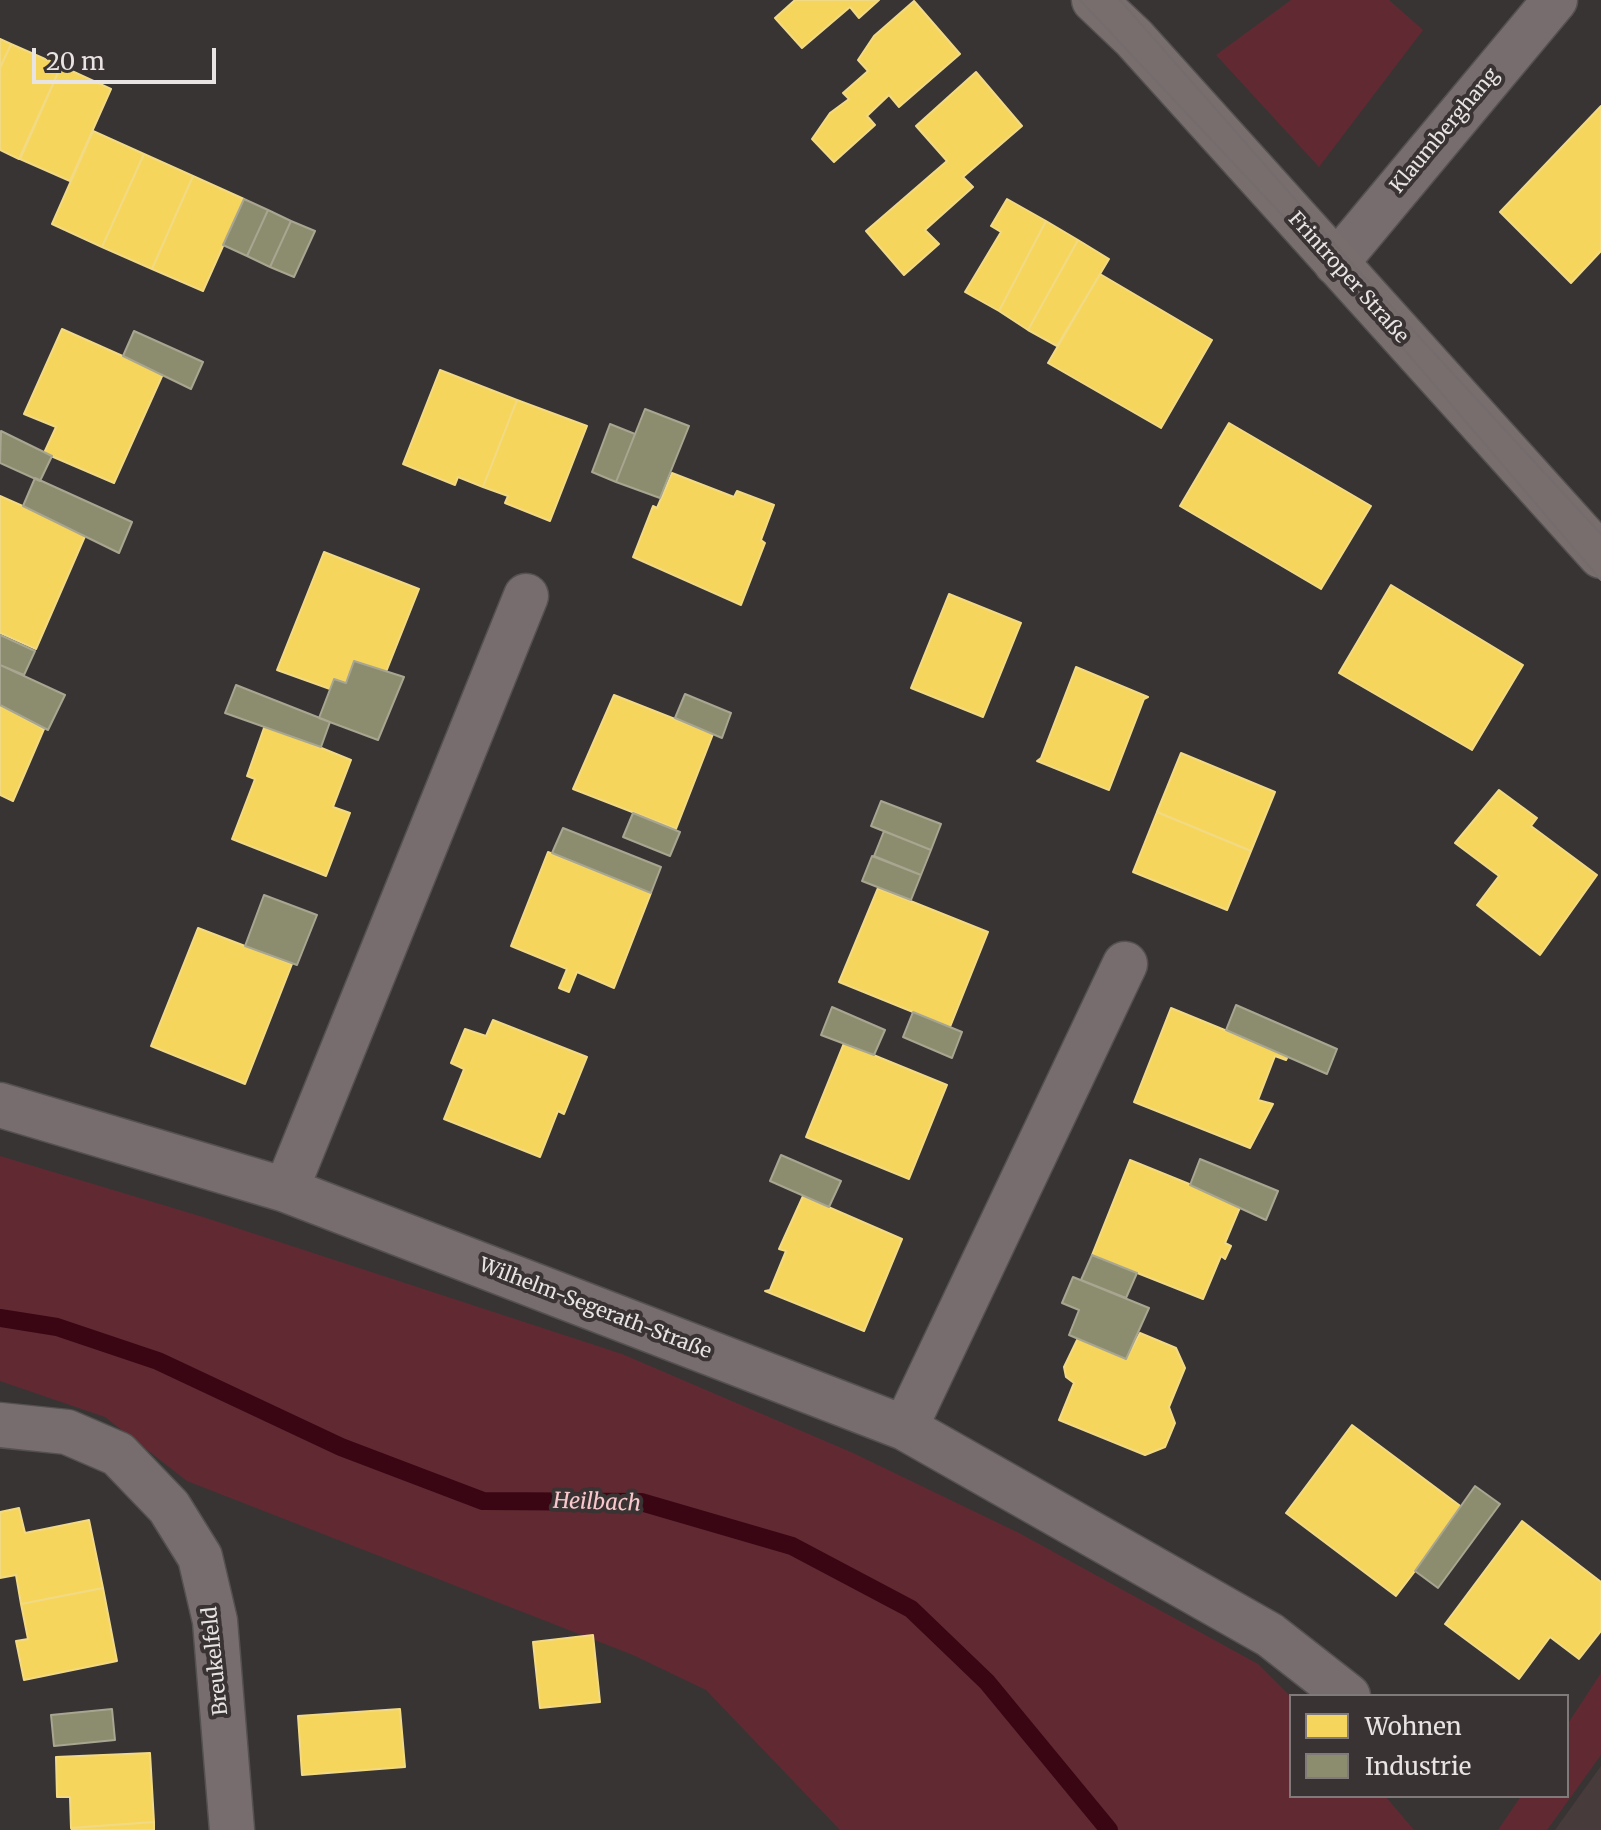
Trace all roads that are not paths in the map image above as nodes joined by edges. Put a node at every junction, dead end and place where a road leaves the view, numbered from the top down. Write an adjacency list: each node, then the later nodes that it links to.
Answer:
1 (1094, 0): 3 (main road, Frintroper Straße)
2 (1555, 0): 3 (street, Klaumberghang)
3 (1336, 263): 4 (main road, Frintroper Straße)
4 (1601, 556)
5 (526, 596): 8 (street)
6 (1125, 964): 10 (street)
7 (0, 1105): 8 (street, Wilhelm-Segerath-Straße)
8 (286, 1190): 10 (street, Wilhelm-Segerath-Straße)
9 (0, 1425): 12 (street, Breukelfeld)
10 (905, 1428): 11 (street, Wilhelm-Segerath-Straße)
11 (1345, 1694)
12 (232, 1830)

